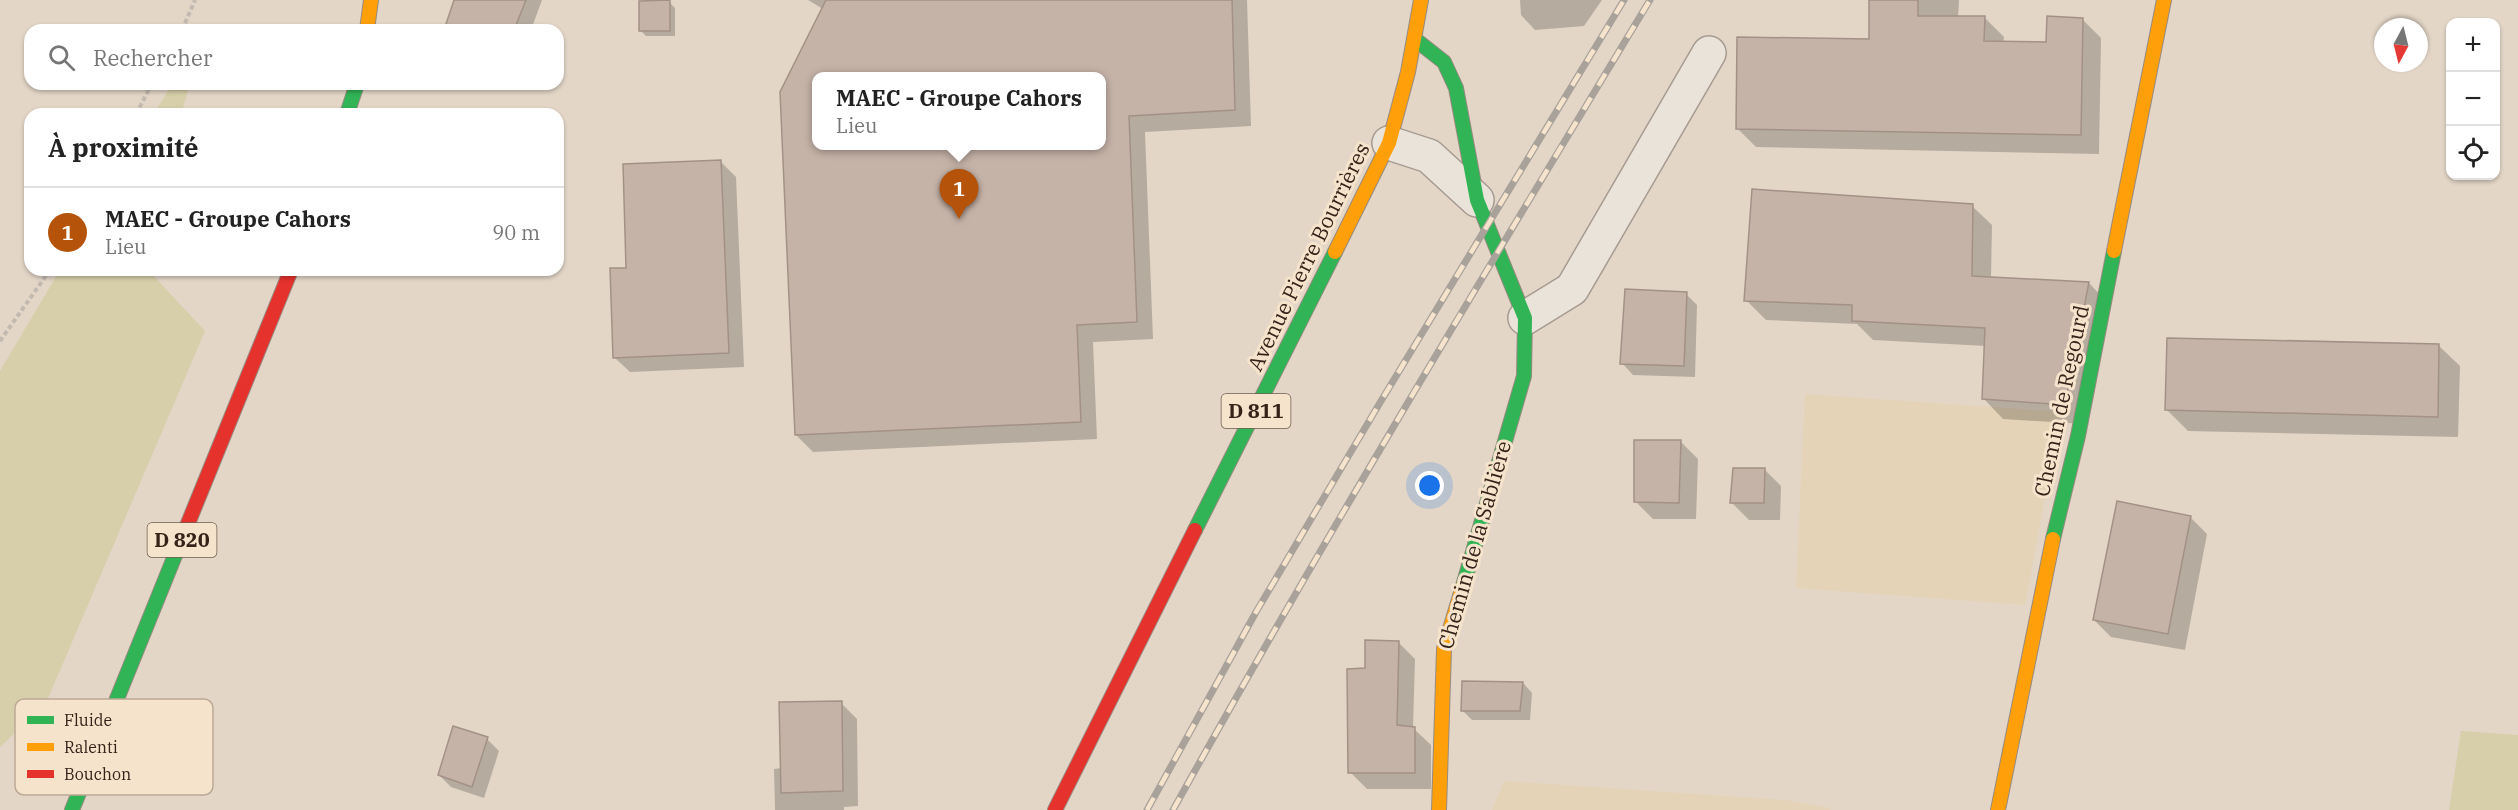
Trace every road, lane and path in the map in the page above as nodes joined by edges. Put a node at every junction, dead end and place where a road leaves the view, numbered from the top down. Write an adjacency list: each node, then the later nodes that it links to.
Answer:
1 (195, 0): 5 (path)
2 (371, 0): 6 (street)
3 (1421, 0): 7 (street, Avenue Pierre Bourrières / D 811)
4 (2164, 0): 24 (street, Chemin de Regourd)
5 (185, 24)
6 (368, 24)
7 (1416, 39): 13 (street, Avenue Pierre Bourrières / D 811); 14 (street, Chemin de la Sablière)
8 (1709, 53): 17 (street)
9 (149, 90): 11 (path)
10 (355, 90): 12 (street)
11 (139, 108)
12 (349, 108)
13 (1389, 143): 14 (street, Chemin de la Sablière); 22 (street, Avenue Pierre Bourrières / D 811)
14 (1477, 200): 17 (street, Chemin de la Sablière)
15 (46, 276): 18 (path)
16 (289, 276): 19 (street, D 820)
17 (1525, 318): 23 (street, Chemin de la Sablière)
18 (0, 341)
19 (117, 699)
20 (78, 795): 21 (street, D 820)
21 (72, 810)
22 (1055, 810)
23 (1439, 810)
24 (1998, 810)

